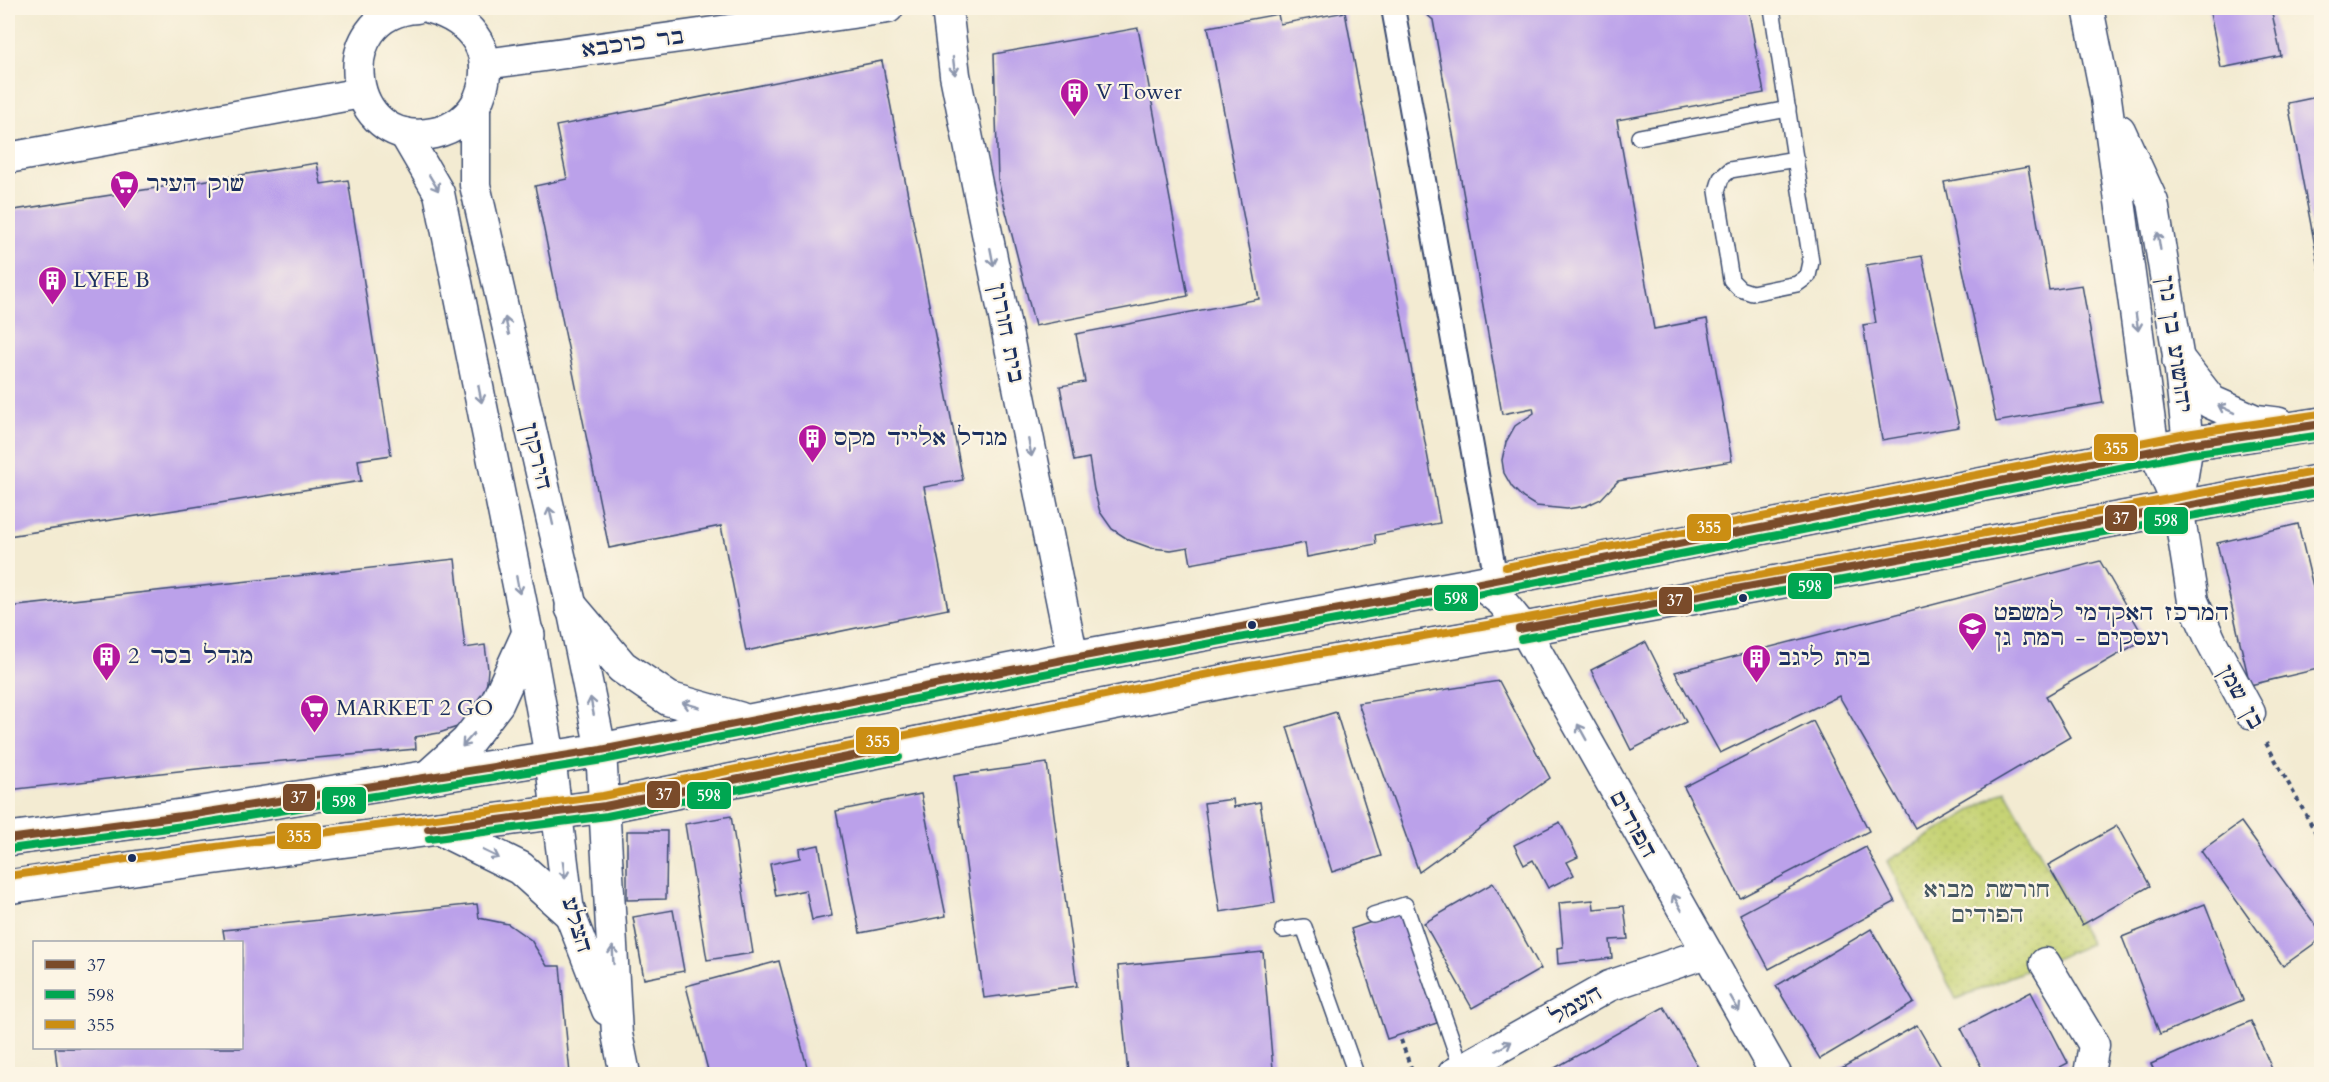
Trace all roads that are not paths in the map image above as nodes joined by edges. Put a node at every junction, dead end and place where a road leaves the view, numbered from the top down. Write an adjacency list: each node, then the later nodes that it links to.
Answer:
1 (417, 8): 8 (street)
2 (888, 8): 9 (street, בר כוכבא)
3 (947, 8): 28 (street, בית חורון, one-way to 28)
4 (1393, 8): 24 (street)
5 (1772, 8): 13 (lane)
6 (2088, 8): 11 (street, יהושוע בן נון)
7 (442, 9): 9 (street)
8 (385, 12): 10 (street)
9 (485, 64): 12 (street, הירקון)
10 (361, 93): 14 (street); 16 (street)
11 (2106, 98): 18 (street, יהושוע בן נון, one-way to 11); 21 (street, יהושוע בן נון, one-way to 21)
12 (475, 107): 14 (street); 25 (street, הירקון, one-way to 12)
13 (1788, 110): 15 (lane); 17 (lane)
14 (404, 133): 27 (street, הירקון, one-way to 27)
15 (1639, 137)
16 (8, 155)
17 (1796, 159): 17 (lane)
18 (2179, 361): 19 (main road, one-way to 18); 20 (street, יהושוע בן נון)
19 (2312, 425): 20 (main road)
20 (2188, 444): 21 (main road); 23 (street, יהושוע בן נון)
21 (2154, 451): 23 (street, יהושוע בן נון); 24 (main road)
22 (2322, 481): 23 (main road)
23 (2178, 506): 26 (main road); 29 (street, בן שמן)
24 (1487, 582): 26 (street, הפודים); 28 (main road)
25 (572, 608): 30 (main road, one-way to 25); 31 (street, הירקון, one-way to 25)
26 (1524, 629): 34 (main road); 42 (street, הפודים, one-way to 26)
27 (528, 635): 32 (street, הירקון); 33 (main road, one-way to 33)
28 (1072, 658): 30 (main road)
29 (2250, 713)
30 (747, 721): 31 (main road)
31 (601, 750): 32 (main road); 34 (street, הירקון)
32 (550, 758): 33 (main road); 35 (street, הירקון)
33 (428, 778): 37 (main road)
34 (605, 806): 35 (main road); 44 (street, הצלע, one-way to 34)
35 (556, 812): 36 (main road); 39 (street, הצלע, one-way to 39)
36 (439, 828): 38 (main road); 39 (main road, one-way to 39)
37 (8, 839)
38 (8, 887)
39 (569, 912): 44 (street, הצלע)
40 (1373, 915): 45 (lane)
41 (1283, 930): 47 (lane)
42 (1706, 953): 45 (street, העמל, one-way to 42); 48 (street, הפודים, one-way to 48)
43 (2045, 963): 49 (street)
44 (617, 1034): 46 (street, הצלע)
45 (1458, 1072)
46 (625, 1074)
47 (1356, 1074)
48 (1776, 1074)
49 (2089, 1074)

